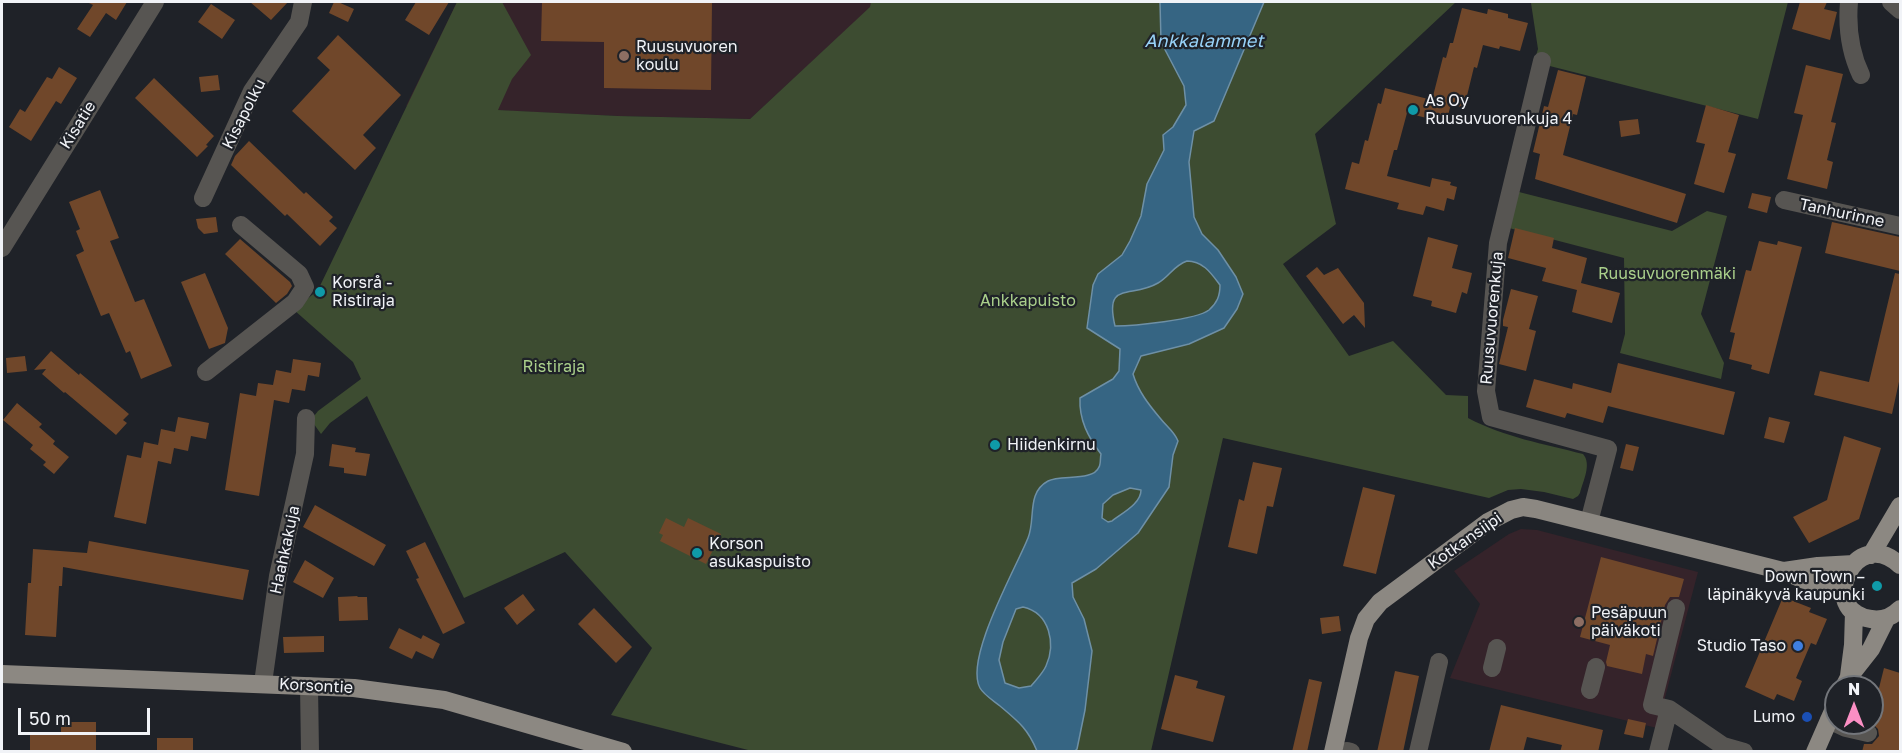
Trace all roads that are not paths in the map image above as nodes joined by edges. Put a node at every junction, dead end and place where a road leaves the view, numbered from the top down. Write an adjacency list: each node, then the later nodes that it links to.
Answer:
1 (155, 2): 12 (street, Kisatie)
2 (303, 2): 8 (street, Kisapolku)
3 (1849, 2): 7 (street)
4 (1891, 2): 5 (street)
5 (1900, 10)
6 (1542, 61): 16 (street, Ruusuvuorenkuja)
7 (1861, 75)
8 (203, 198)
9 (1784, 200): 11 (street, Tanhurinne)
10 (241, 225): 13 (street)
11 (1900, 226)
12 (2, 248)
13 (206, 372)
14 (306, 418): 32 (street, Haahkakuja)
15 (1900, 506): 17 (main road)
16 (1589, 522): 20 (main road, Kotkansiipi); 40 (main road, Kotkansiipi)
17 (1871, 555): 18 (main road); 19 (main road)
18 (1900, 562)
19 (1854, 564): 20 (main road, Kotkansiipi); 21 (main road)
20 (1783, 571): 21 (main road, Kotkansiipi)
21 (1844, 593): 23 (main road)
22 (1676, 608): 35 (street)
23 (1854, 612): 24 (main road); 30 (main road)
24 (1896, 613): 31 (main road)
25 (1497, 648): 28 (street)
26 (1439, 662): 42 (street)
27 (1596, 667): 34 (street)
28 (1492, 668)
29 (2, 674): 32 (main road, Korsontie)
30 (1848, 675)
31 (1852, 675)
32 (262, 683): 33 (main road, Korsontie)
33 (309, 686): 38 (street); 39 (main road, Korsontie)
34 (1590, 690)
35 (1669, 709): 43 (street); 44 (street)
36 (1824, 731): 45 (main road)
37 (1347, 751): 41 (street)
38 (310, 752)
39 (623, 752)
40 (1333, 752)
41 (1352, 752)
42 (1418, 752)
43 (1658, 752)
44 (1744, 752)
45 (1815, 752)

